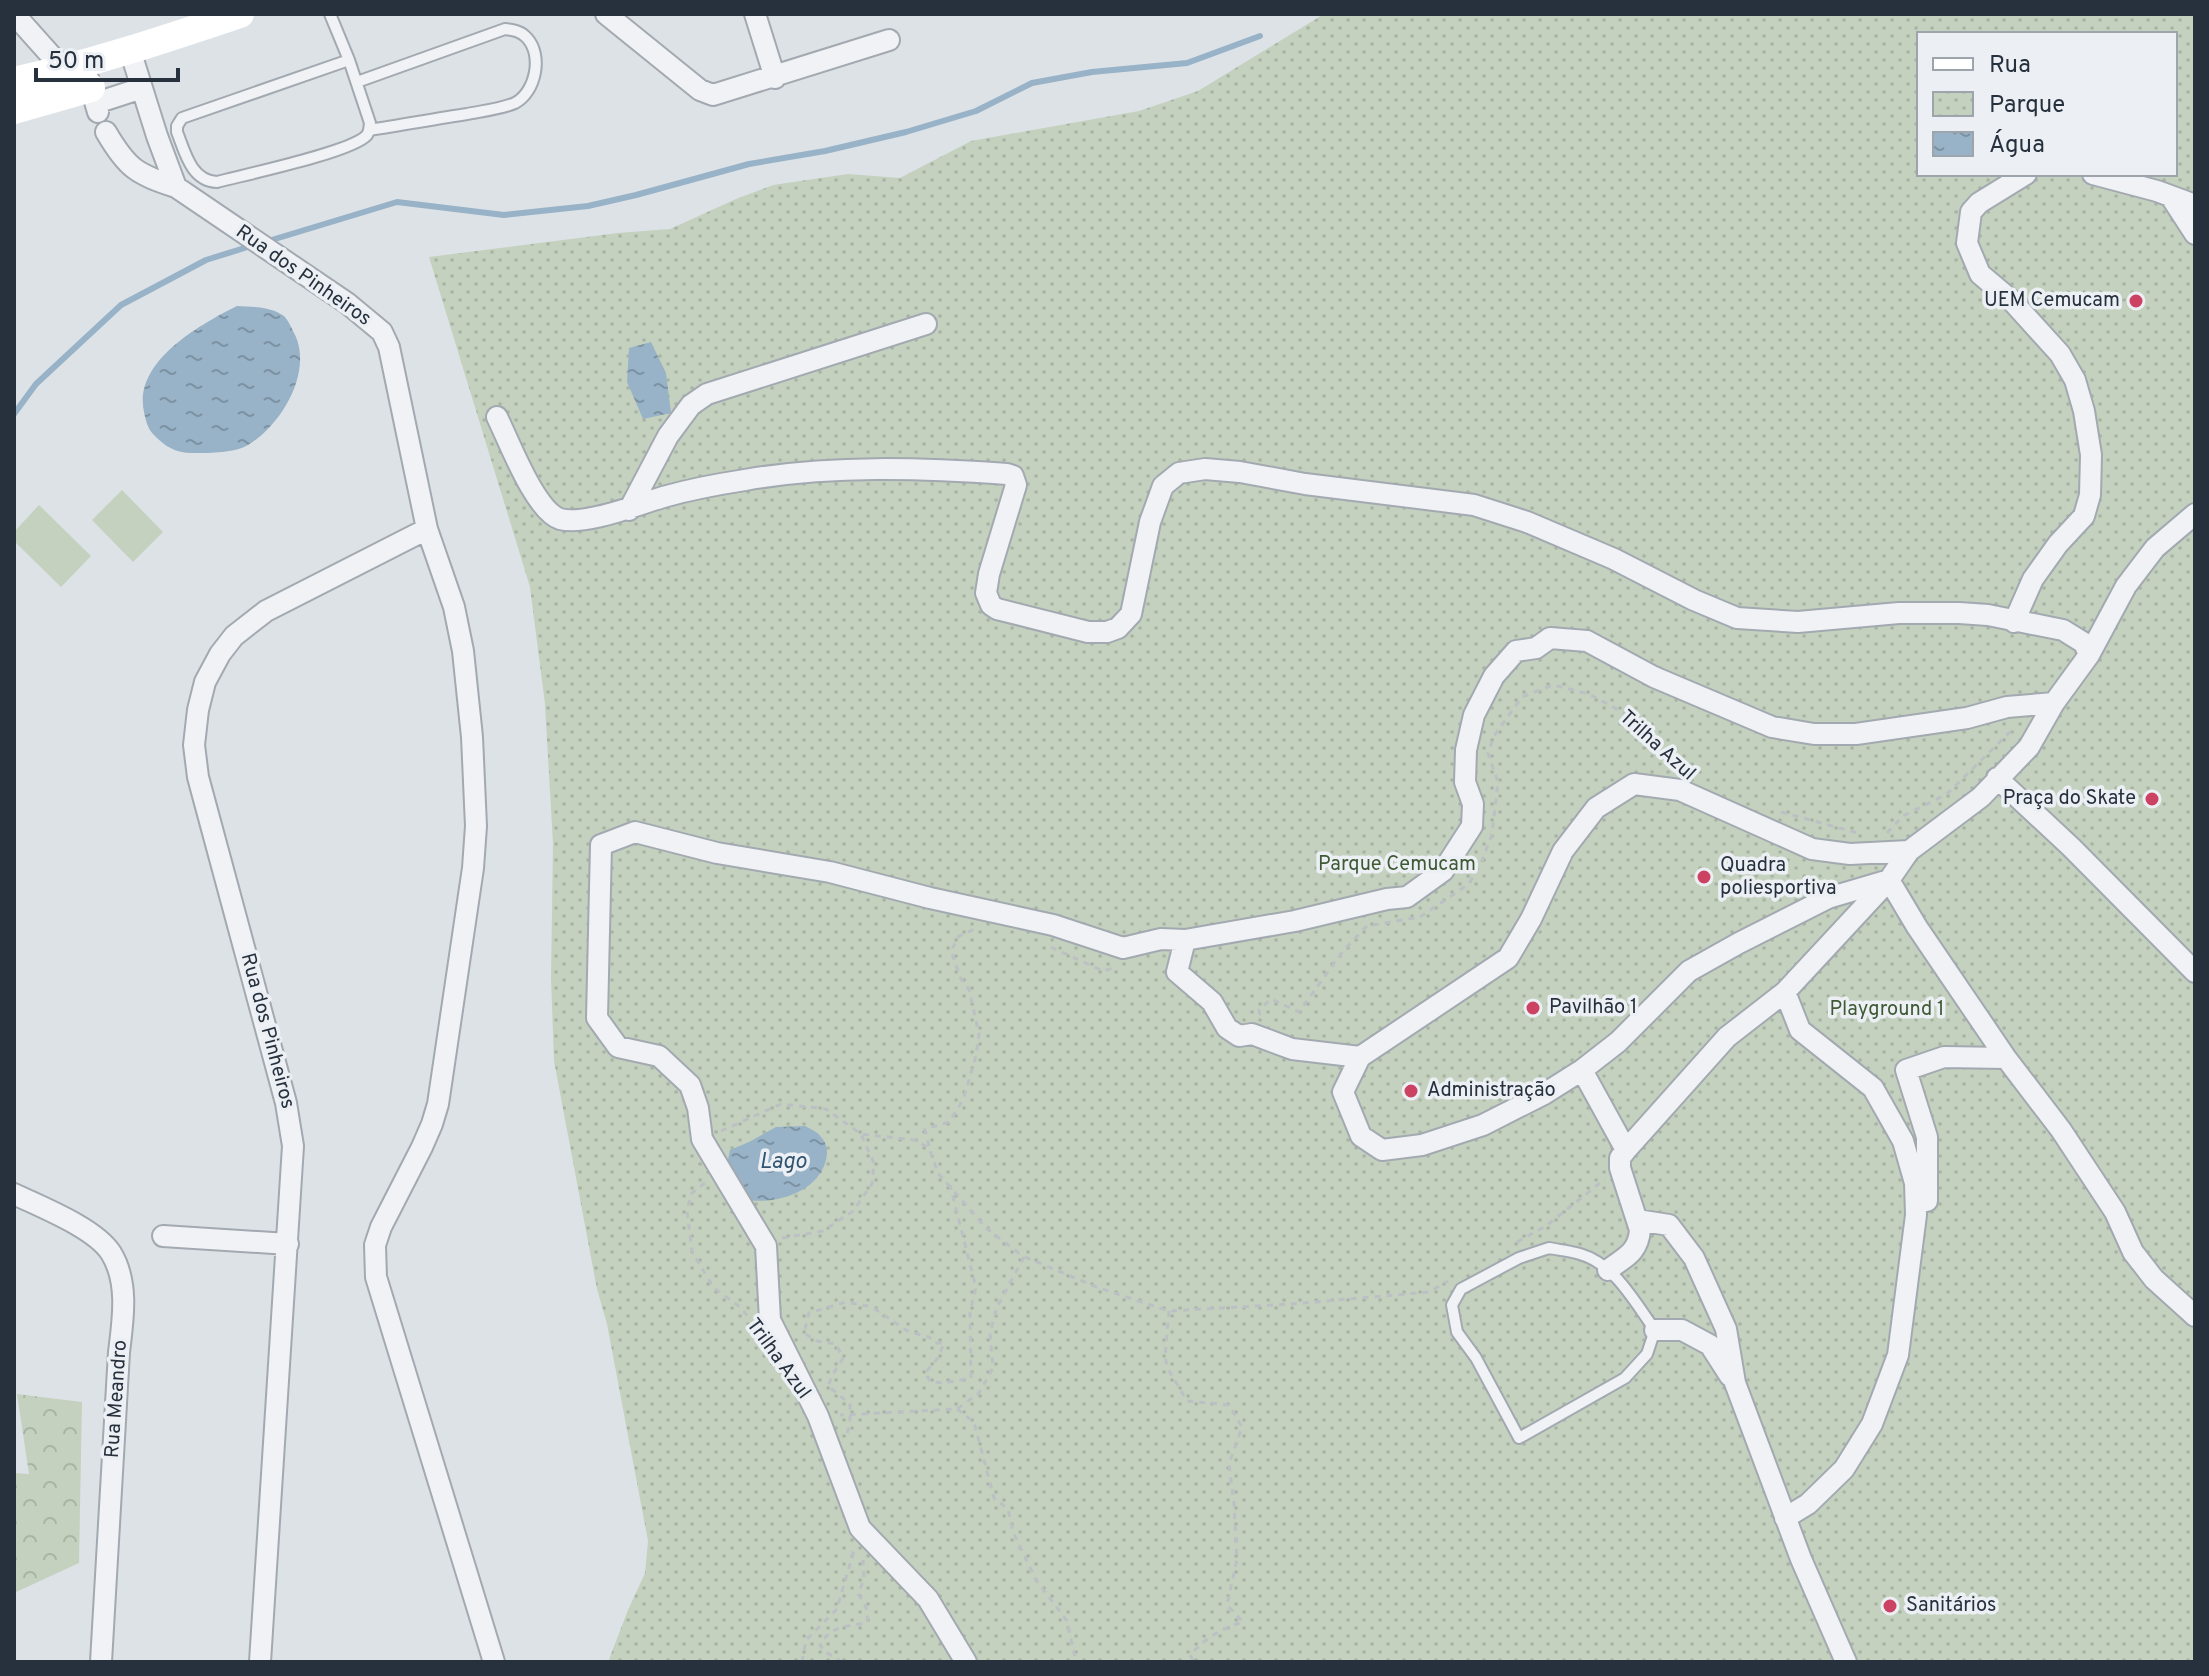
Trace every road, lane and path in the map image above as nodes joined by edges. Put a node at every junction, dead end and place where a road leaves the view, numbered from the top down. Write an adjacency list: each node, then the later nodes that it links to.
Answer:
1 (14, 14): 12 (street)
2 (240, 14): 7 (main road)
3 (330, 14): 8 (lane)
4 (606, 14): 9 (street)
5 (755, 14): 9 (street)
6 (889, 40): 9 (street)
7 (130, 50): 12 (main road); 13 (street)
8 (349, 60): 11 (lane); 15 (lane)
9 (775, 78)
10 (14, 81): 12 (main road)
11 (357, 82): 15 (lane); 15 (lane)
12 (86, 87): 13 (street); 14 (main road)
13 (142, 88): 19 (street)
14 (14, 110)
15 (369, 130)
16 (106, 132): 19 (street, Rua dos Pinheiros)
17 (2023, 176): 28 (street)
18 (2101, 176): 20 (street)
19 (176, 187): 27 (street, Rua dos Pinheiros)
20 (2171, 197): 21 (street); 22 (street)
21 (2195, 205)
22 (2195, 234)
23 (926, 324): 25 (street)
24 (497, 417): 25 (street)
25 (629, 510): 28 (street)
26 (2195, 514): 29 (street)
27 (427, 529): 58 (street, Rua dos Pinheiros); 78 (street, Rua dos Pinheiros)
28 (2014, 622): 29 (street)
29 (2089, 655): 30 (street)
30 (2054, 703): 33 (street); 40 (street)
31 (2017, 726): 36 (path)
32 (1688, 776): 45 (path, Trilha Azul)
33 (1997, 778): 37 (street); 43 (street)
34 (1772, 810): 35 (path)
35 (1862, 834)
36 (1885, 836)
37 (1909, 851): 38 (street); 46 (street)
38 (1889, 880): 44 (street); 47 (street); 48 (street)
39 (980, 927): 51 (path)
40 (1185, 940): 45 (street); 50 (street)
41 (1045, 943): 42 (path)
42 (1116, 967)
43 (2195, 972)
44 (1785, 992): 52 (street); 72 (street)
45 (1252, 1034): 46 (street)
46 (1360, 1057): 48 (street)
47 (2006, 1058): 65 (street); 72 (street)
48 (1582, 1070): 52 (street)
49 (861, 1134): 50 (path); 51 (path); 59 (path)
50 (702, 1139): 53 (street)
51 (929, 1148): 54 (path)
52 (1623, 1159): 56 (street); 60 (path)
53 (716, 1163): 59 (street); 66 (path, Trilha Azul)
54 (950, 1185): 61 (path); 71 (path, Trilha Azul)
55 (14, 1194): 76 (street, Rua Meandro)
56 (1637, 1220): 62 (street); 68 (street)
57 (163, 1236): 58 (street)
58 (288, 1244): 77 (street, Rua dos Pinheiros)
59 (766, 1246): 70 (street)
60 (1507, 1248)
61 (1023, 1257): 64 (path); 69 (path)
62 (1608, 1270): 67 (lane); 67 (lane)
63 (1455, 1277): 64 (path)
64 (1169, 1311): 83 (path)
65 (2195, 1316)
66 (752, 1322)
67 (1655, 1330): 68 (street)
68 (1735, 1383): 73 (street)
69 (957, 1409): 70 (path); 82 (path)
70 (818, 1416): 81 (street)
71 (846, 1434)
72 (1844, 1469): 73 (street)
73 (1785, 1518): 84 (street)
74 (852, 1537): 79 (path)
75 (862, 1548): 80 (path)
76 (101, 1662)
77 (260, 1662)
78 (494, 1662)
79 (802, 1662)
80 (842, 1662)
81 (966, 1662)
82 (1076, 1662)
83 (1194, 1662)
84 (1846, 1662)

